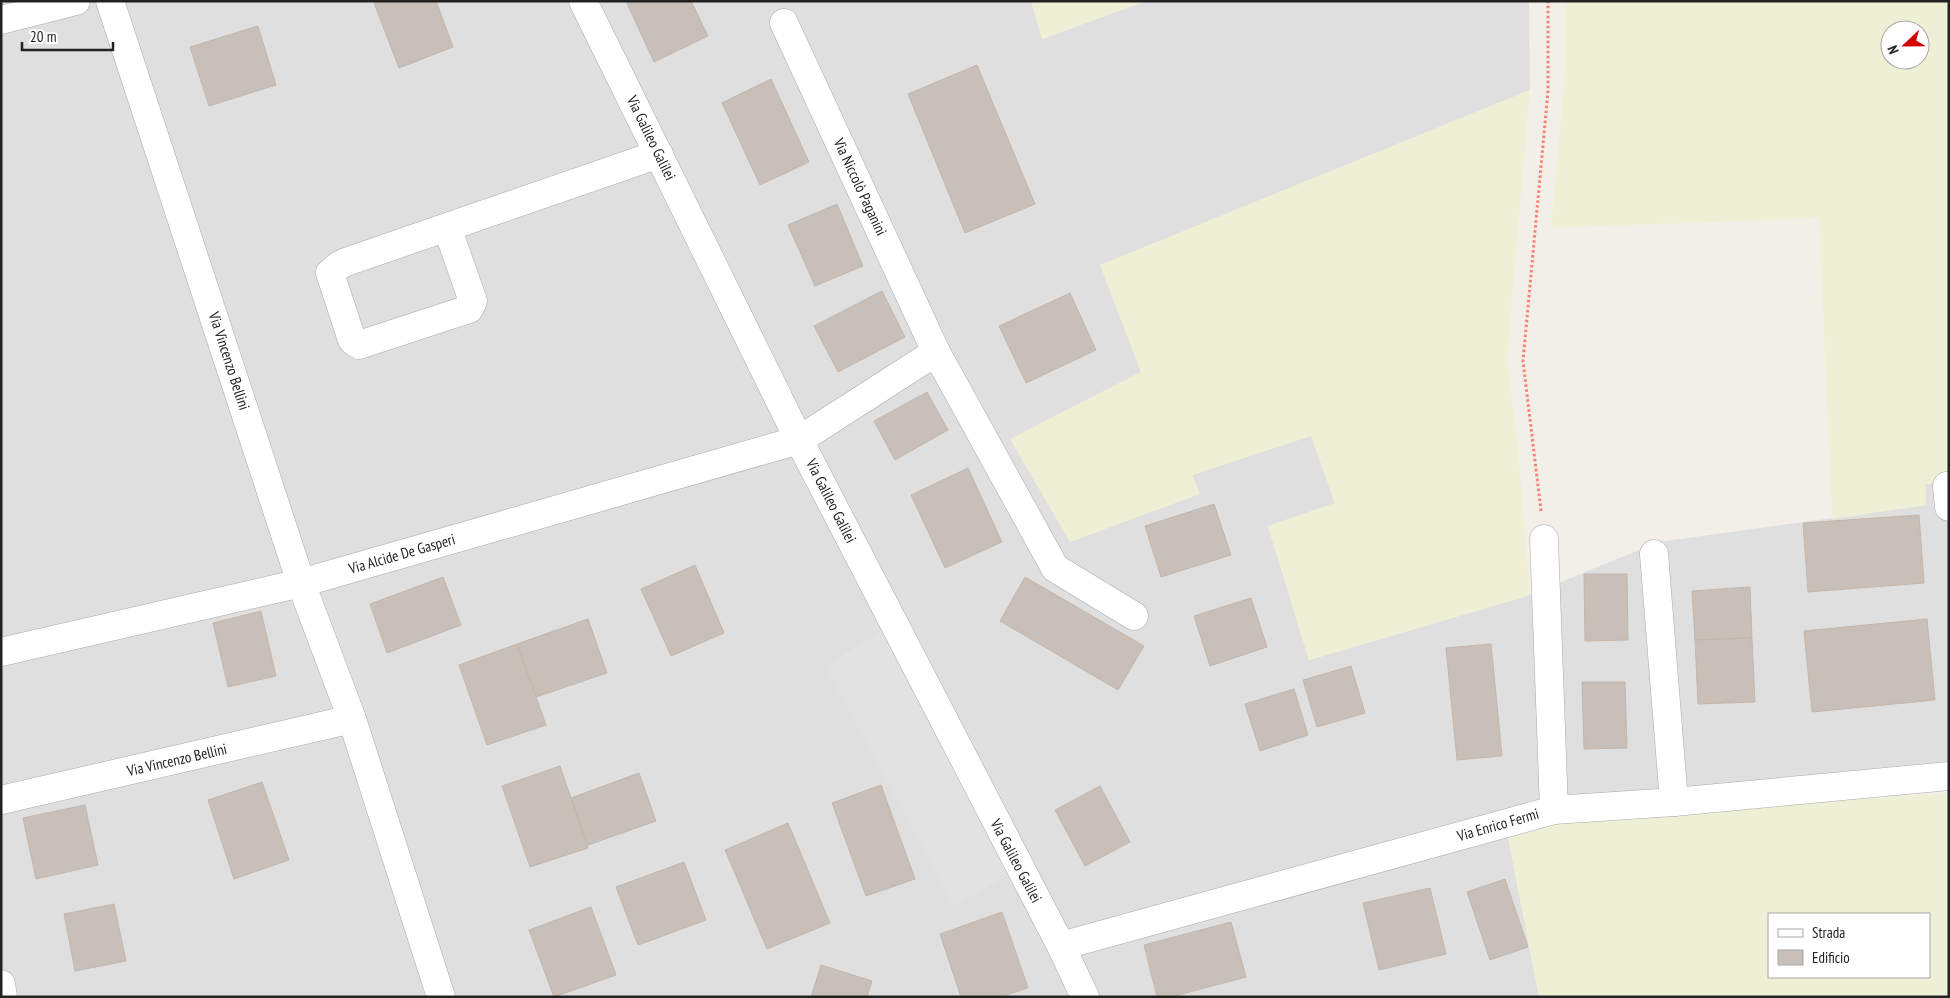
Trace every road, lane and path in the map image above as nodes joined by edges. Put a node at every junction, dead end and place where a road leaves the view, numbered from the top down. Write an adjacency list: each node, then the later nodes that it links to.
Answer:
1 (76, 1): 5 (street)
2 (110, 1): 13 (street, Via Vincenzo Bellini)
3 (583, 1): 7 (street, Via Galileo Galilei)
4 (1548, 1): 11 (path)
5 (1, 20)
6 (784, 23): 9 (street, Via Niccolò Paganini)
7 (659, 154): 8 (street); 10 (street, Via Galileo Galilei)
8 (447, 227): 8 (street)
9 (936, 352): 10 (street); 14 (street, Via Niccolò Paganini)
10 (800, 440): 13 (street, Via Alcide De Gasperi); 21 (street, Via Galileo Galilei)
11 (1544, 539): 20 (street)
12 (1654, 554): 19 (street)
13 (302, 583): 15 (street, Via Alcide De Gasperi); 16 (street, Via Vincenzo Bellini)
14 (1134, 616)
15 (1, 652)
16 (352, 719): 18 (street, Via Vincenzo Bellini); 24 (street, Via Vincenzo Bellini)
17 (1949, 776): 19 (street, Via Enrico Fermi)
18 (1, 800)
19 (1674, 802): 20 (street, Via Enrico Fermi)
20 (1554, 810): 21 (street, Via Enrico Fermi)
21 (1061, 946): 25 (street, Via Galileo Galilei)
22 (1, 984): 23 (street)
23 (4, 997)
24 (441, 997)
25 (1084, 997)

